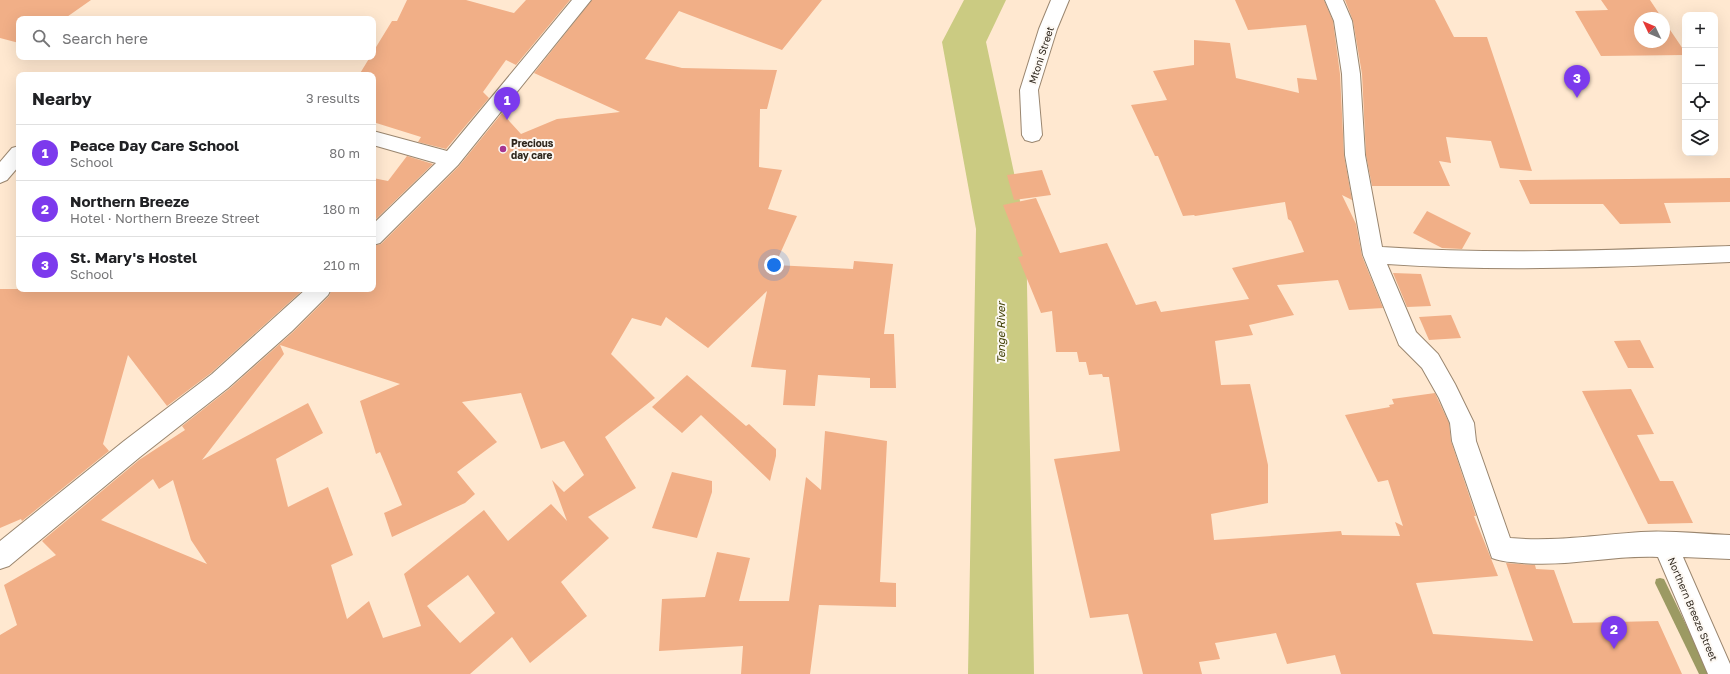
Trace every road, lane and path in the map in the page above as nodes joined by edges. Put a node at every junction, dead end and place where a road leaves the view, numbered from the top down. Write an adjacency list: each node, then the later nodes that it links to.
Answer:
1 (582, 0): 7 (street)
2 (1060, 0): 4 (street, Mtoni Street)
3 (1334, 0): 11 (street)
4 (1032, 135)
5 (376, 139): 7 (street)
6 (16, 156): 8 (street)
7 (451, 160): 9 (street)
8 (0, 175)
9 (376, 234)
10 (1730, 254): 11 (street)
11 (1372, 255): 13 (street)
12 (317, 292): 15 (street)
13 (1665, 544): 14 (street); 16 (street, Northern Breeze Street)
14 (1730, 547)
15 (0, 557)
16 (1721, 674)

